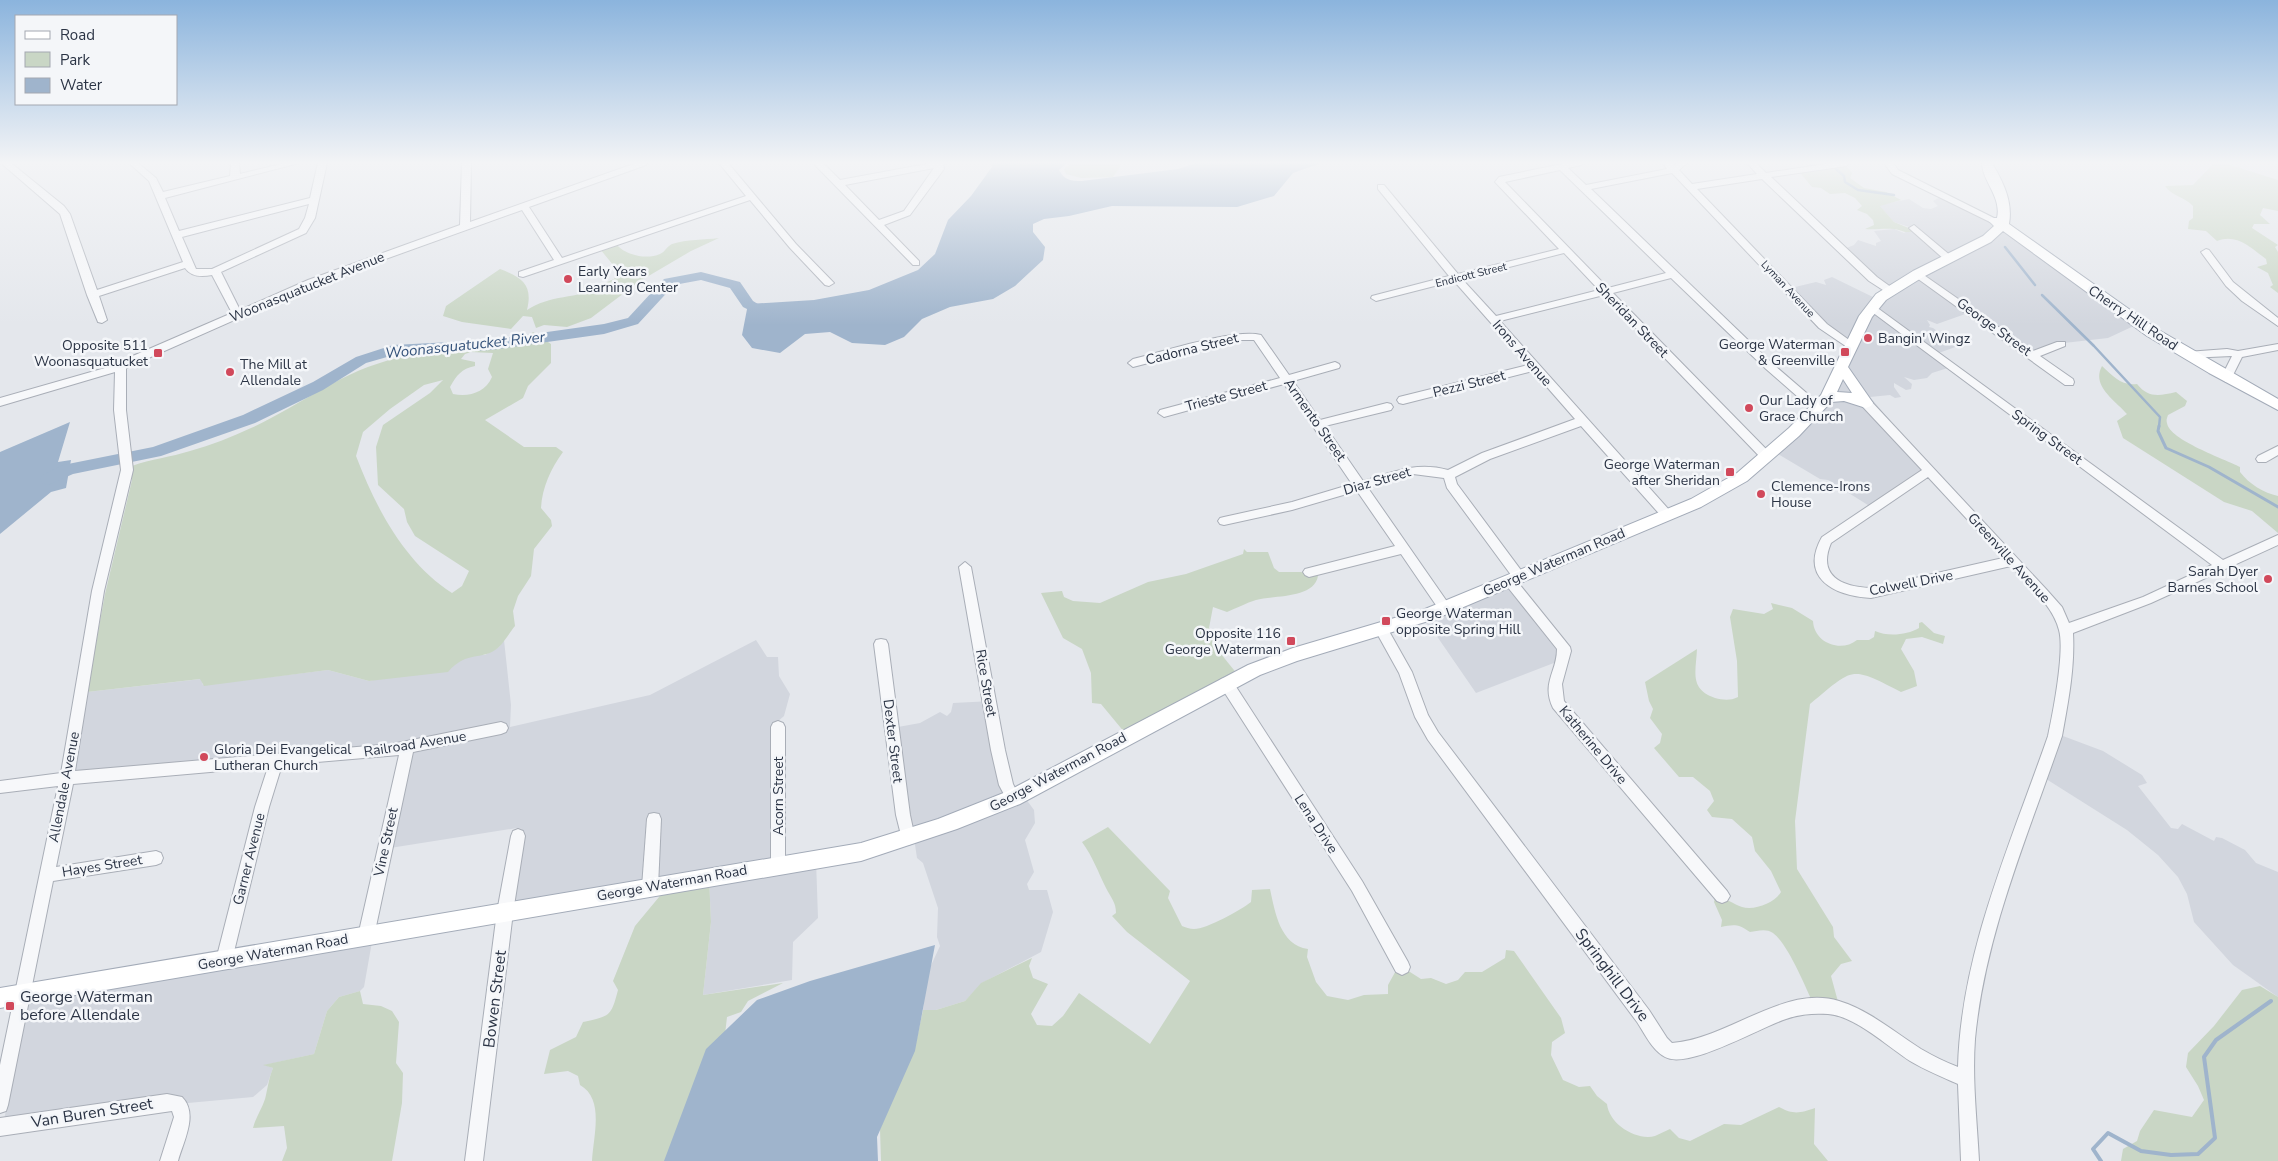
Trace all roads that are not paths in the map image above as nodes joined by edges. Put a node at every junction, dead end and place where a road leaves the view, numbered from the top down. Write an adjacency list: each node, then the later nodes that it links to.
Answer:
1 (66, 217): 43 (street)
2 (169, 217): 25 (street)
3 (246, 217): 25 (street)
4 (310, 217): 35 (street)
5 (465, 217): 23 (street)
6 (493, 217): 23 (street, Woonasquatucket Avenue)
7 (531, 217): 31 (street)
8 (690, 217): 31 (street)
9 (770, 217): 40 (street)
10 (872, 217): 22 (street)
11 (896, 217): 22 (street)
12 (1406, 217): 39 (street, Irons Avenue)
13 (1534, 217): 27 (street, Sheridan Street)
14 (1614, 217): 37 (street)
15 (1720, 217): 52 (street, Lyman Avenue)
16 (1808, 217): 41 (street)
17 (1987, 217): 21 (street)
18 (1999, 217): 21 (main road)
19 (2002, 217): 21 (main road)
20 (2009, 217): 34 (main road)
21 (1999, 223): 26 (main road); 28 (main road, Cherry Hill Road); 30 (main road)
22 (878, 224): 32 (street)
23 (465, 227): 46 (street, Woonasquatucket Avenue)
24 (1914, 228): 30 (street)
25 (176, 235): 33 (street)
26 (1987, 239): 28 (main road); 30 (main road)
27 (1565, 250): 39 (street, Endicott Street); 42 (street, Sheridan Street)
28 (2040, 250): 34 (main road, Cherry Hill Road)
29 (2206, 252): 49 (street)
30 (1948, 258): 38 (main road)
31 (560, 262): 36 (street)
32 (916, 263)
33 (188, 264): 35 (street); 43 (street)
34 (2061, 266): 56 (main road, Cherry Hill Road)
35 (215, 271): 46 (street)
36 (523, 274)
37 (1674, 274): 42 (street); 65 (street)
38 (1918, 274): 41 (main road); 55 (street, George Street)
39 (1456, 278): 44 (street, Endicott Street); 48 (street, Irons Avenue)
40 (829, 283)
41 (1890, 290): 45 (main road)
42 (1603, 291): 48 (street); 75 (street, Sheridan Street)
43 (92, 295): 47 (street)
44 (1376, 298)
45 (1872, 307): 52 (main road); 85 (street, Spring Street)
46 (237, 314): 58 (street, Woonasquatucket Avenue)
47 (102, 320)
48 (1493, 320): 60 (street, Irons Avenue)
49 (2278, 323)
50 (1252, 335): 57 (street, Cadorna Street); 63 (street, Armento Street)
51 (2061, 344): 55 (street)
52 (1851, 345): 61 (main road)
53 (2278, 347): 54 (street)
54 (2238, 354): 56 (street); 62 (street)
55 (2033, 355): 64 (street, George Street)
56 (2187, 355): 62 (main road, Cherry Hill Road)
57 (1133, 364)
58 (121, 366): 68 (street, Woonasquatucket Avenue); 98 (street, Allendale Avenue)
59 (1335, 366): 63 (street, Trieste Street)
60 (1534, 367): 67 (street, Pezzi Street); 72 (street, Irons Avenue)
61 (1842, 368): 65 (main road); 66 (main road)
62 (2226, 378): 69 (main road, Cherry Hill Road)
63 (1288, 380): 71 (street, Trieste Street); 73 (street, Armento Street)
64 (2069, 382)
65 (1826, 397): 66 (main road); 75 (main road, George Waterman Road)
66 (1860, 399): 77 (street, Greenville Avenue)
67 (1403, 400)
68 (0, 402)
69 (2278, 405)
70 (1387, 407): 73 (street)
71 (1164, 413)
72 (1582, 421): 78 (street); 80 (street, Irons Avenue)
73 (1319, 424): 79 (street, Armento Street)
74 (2278, 450): 76 (street)
75 (1766, 456): 80 (main road, George Waterman Road)
76 (2262, 459)
77 (1929, 471): 84 (street, Greenville Avenue); 84 (street, Colwell Drive)
78 (1449, 475): 79 (street, Diaz Street); 88 (street)
79 (1360, 485): 81 (street, Diaz Street); 83 (street, Armento Street)
80 (1667, 515): 88 (main road, George Waterman Road)
81 (1224, 521)
82 (2278, 540): 85 (street)
83 (1403, 549): 87 (street); 89 (street, Armento Street)
84 (2013, 561): 91 (street, Greenville Avenue)
85 (2222, 566): 91 (street)
86 (965, 567): 100 (street, Rice Street)
87 (1309, 572)
88 (1515, 579): 89 (main road, George Waterman Road); 108 (street, Katherine Drive)
89 (1444, 607): 90 (main road, George Waterman Road)
90 (1380, 628): 93 (main road, George Waterman Road); 115 (street, Springhill Drive)
91 (2066, 630): 115 (street, Greenville Avenue)
92 (881, 644): 103 (street, Dexter Street)
93 (1226, 683): 100 (main road, George Waterman Road); 112 (street, Lena Drive)
94 (778, 727): 105 (street, Acorn Street)
95 (501, 728): 96 (street, Railroad Avenue)
96 (407, 748): 97 (street, Railroad Avenue); 110 (street, Vine Street)
97 (278, 759): 98 (street, Railroad Avenue); 111 (street, Garner Avenue)
98 (67, 778): 99 (street, Railroad Avenue); 106 (street, Allendale Avenue)
99 (0, 787)
100 (1013, 798): 103 (main road, George Waterman Road)
101 (654, 819): 107 (street)
102 (518, 836): 109 (street, Bowen Street)
103 (908, 838): 105 (main road, George Waterman Road)
104 (156, 858): 106 (street, Hayes Street)
105 (778, 866): 107 (main road, George Waterman Road)
106 (47, 875): 113 (street, Allendale Avenue)
107 (650, 887): 109 (main road, George Waterman Road)
108 (1722, 896)
109 (505, 912): 110 (main road, George Waterman Road); 119 (street, Bowen Street)
110 (366, 936): 111 (main road, George Waterman Road)
111 (224, 960): 113 (main road, George Waterman Road)
112 (1402, 967)
113 (22, 994): 114 (main road, George Waterman Road); 116 (street, Allendale Avenue)
114 (0, 998)
115 (1966, 1079): 120 (street, Greenville Avenue)
116 (0, 1105)
117 (0, 1127): 118 (street, Van Buren Street)
118 (169, 1161)
119 (474, 1161)
120 (1970, 1161)

